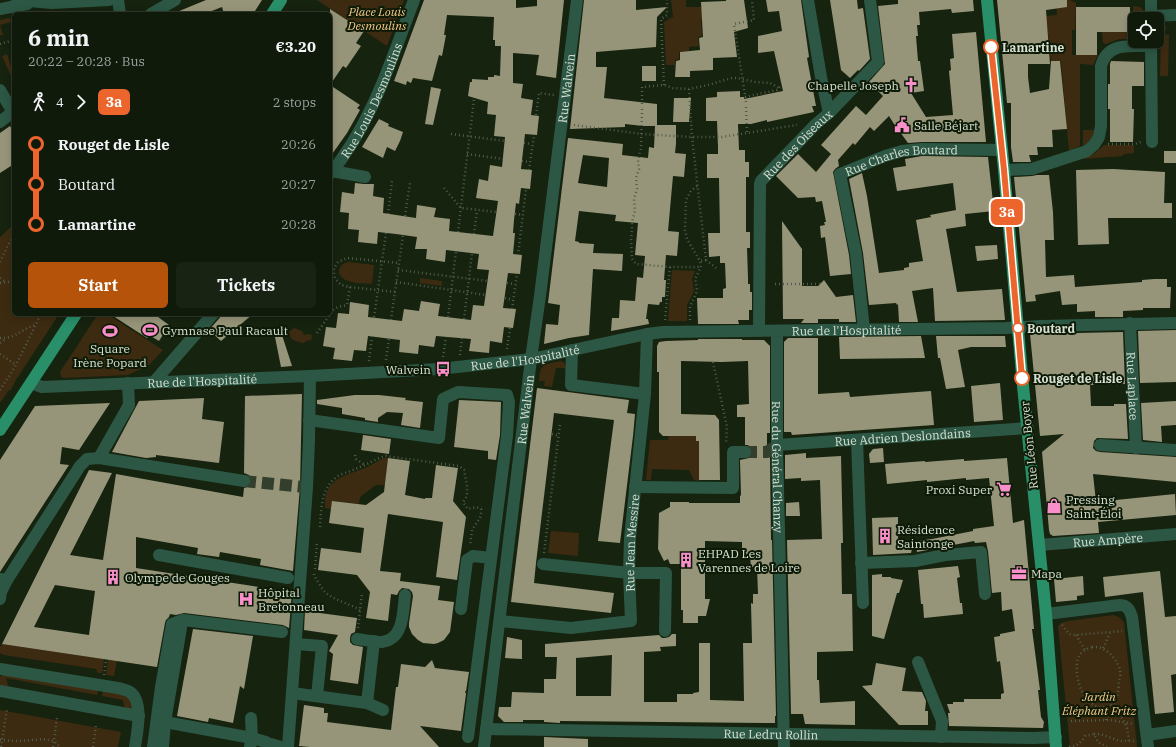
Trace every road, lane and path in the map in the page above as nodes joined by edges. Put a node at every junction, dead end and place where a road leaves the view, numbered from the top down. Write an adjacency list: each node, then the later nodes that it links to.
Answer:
1 (17, 0): 14 (street)
2 (109, 0): 14 (street)
3 (118, 0): 16 (street)
4 (175, 0): 17 (street)
5 (281, 0): 18 (main road)
6 (414, 0): 65 (street, Rue Louis Desmoulins)
7 (578, 0): 32 (street, Rue Walvein)
8 (667, 0): 27 (path)
9 (752, 0): 26 (path)
10 (808, 0): 42 (street)
11 (870, 0): 42 (street, Rue des Oiseaux)
12 (987, 0): 58 (main road, Rue Léon Boyer)
13 (1151, 0): 19 (street)
14 (36, 1): 15 (street)
15 (0, 10)
16 (120, 12)
17 (154, 12)
18 (273, 12)
19 (1151, 12)
20 (1176, 15): 21 (street)
21 (1164, 16)
22 (12, 41): 23 (path)
23 (0, 44)
24 (1128, 46): 53 (street)
25 (1152, 48): 55 (street)
26 (742, 79): 29 (path); 30 (path); 34 (path)
27 (664, 85): 30 (path); 37 (path)
28 (782, 85): 29 (path)
29 (779, 88): 34 (path)
30 (689, 89): 52 (path)
31 (0, 91): 33 (street); 39 (street)
32 (565, 96): 43 (path); 45 (street, Rue Walvein)
33 (12, 97)
34 (745, 97): 36 (path)
35 (474, 100): 51 (path)
36 (746, 102)
37 (642, 104)
38 (746, 107): 47 (path)
39 (12, 109)
40 (642, 109): 49 (path)
41 (12, 113): 44 (street)
42 (829, 113): 46 (street, Rue des Oiseaux)
43 (536, 115)
44 (1, 121)
45 (562, 123): 49 (path); 149 (street, Rue Walvein)
46 (816, 124): 47 (path); 135 (street, Rue des Oiseaux)
47 (747, 133): 52 (path)
48 (451, 134): 51 (path)
49 (642, 134): 52 (path); 93 (path)
50 (534, 135): 57 (path)
51 (469, 137): 54 (path); 59 (path)
52 (692, 137): 70 (path)
53 (1098, 139): 55 (path); 64 (street)
54 (505, 141)
55 (1152, 142)
56 (524, 143): 57 (path)
57 (532, 144): 62 (path)
58 (1002, 150): 64 (main road, Rue Léon Boyer); 134 (street, Rue Charles Boutard)
59 (467, 154): 60 (path); 73 (path)
60 (503, 159)
61 (522, 160): 62 (path)
62 (530, 162): 63 (path)
63 (529, 170)
64 (1004, 170): 133 (main road, Rue Léon Boyer)
65 (332, 172)
66 (332, 173): 67 (street)
67 (365, 177)
68 (392, 181): 76 (path)
69 (410, 183): 79 (path)
70 (698, 185): 88 (path); 90 (path)
71 (444, 188): 73 (path)
72 (526, 189): 78 (path)
73 (461, 208): 74 (path); 80 (path)
74 (477, 210): 75 (path); 82 (path)
75 (496, 212)
76 (388, 214)
77 (515, 214): 78 (path)
78 (523, 215): 87 (path)
79 (405, 216)
80 (458, 232)
81 (386, 233): 89 (path)
82 (474, 234)
83 (403, 235): 92 (path)
84 (12, 239): 91 (path)
85 (456, 251): 99 (path)
86 (472, 253): 101 (path)
87 (518, 255)
88 (706, 260): 90 (path); 96 (path)
89 (382, 261): 92 (path); 95 (path); 112 (path)
90 (700, 261): 94 (path)
91 (0, 262)
92 (399, 264): 97 (path)
93 (670, 267): 94 (path); 137 (path)
94 (701, 267): 138 (path)
95 (334, 268): 111 (path)
96 (716, 268)
97 (398, 270): 99 (path); 105 (path)
98 (517, 274): 108 (path)
99 (453, 276): 101 (path); 113 (path)
100 (0, 278): 104 (path)
101 (469, 278): 103 (path); 115 (path)
102 (12, 281): 104 (path)
103 (488, 281)
104 (6, 282): 106 (path)
105 (396, 282): 113 (path); 114 (path)
106 (0, 283)
107 (506, 283): 108 (path)
108 (515, 284): 118 (path)
109 (775, 284): 110 (path)
110 (823, 284)
111 (350, 287): 112 (path); 120 (path)
112 (378, 290): 114 (path); 125 (path)
113 (451, 290): 115 (path); 126 (path)
114 (395, 292): 127 (path)
115 (467, 293): 116 (path); 128 (path)
116 (486, 295)
117 (505, 298): 118 (path)
118 (513, 300): 119 (path)
119 (512, 309)
120 (332, 312)
121 (41, 316): 131 (path)
122 (75, 316): 158 (main road)
123 (211, 316): 157 (street)
124 (329, 316): 139 (path)
125 (374, 317)
126 (448, 317)
127 (391, 320)
128 (464, 320)
129 (1130, 323): 130 (street, Rue de l'Hospitalité); 133 (street, Rue de l'Hospitalité); 171 (street, Rue Laplace)
130 (1176, 323)
131 (36, 325): 144 (path); 152 (path)
132 (510, 328): 150 (path)
133 (1018, 328): 134 (street, Rue de l'Hospitalité); 164 (main road, Rue Léon Boyer)
134 (864, 330): 136 (street, Rue de l'Hospitalité)
135 (759, 331): 136 (street, Rue de l'Hospitalité); 138 (street, Rue de l'Hospitalité)
136 (777, 331): 169 (street, Rue du Général Chanzy)
137 (664, 332): 138 (street, Rue de l'Hospitalité); 140 (street, Rue de l'Hospitalité)
138 (690, 332)
139 (317, 333)
140 (647, 334): 147 (street, Rue de l'Hospitalité); 161 (street, Rue Jean Messire)
141 (372, 336): 155 (path)
142 (446, 337): 153 (path)
143 (0, 338): 144 (path)
144 (6, 338): 146 (path)
145 (389, 338): 154 (path)
146 (0, 344)
147 (572, 350): 149 (street, Rue de l'Hospitalité); 161 (street)
148 (0, 354): 152 (path)
149 (531, 359): 150 (street, Rue de l'Hospitalité); 200 (street, Rue Walvein)
150 (505, 362): 153 (street, Rue de l'Hospitalité)
151 (713, 362): 176 (path)
152 (16, 365): 160 (path)
153 (442, 369): 154 (street, Rue de l'Hospitalité)
154 (384, 372): 155 (street, Rue de l'Hospitalité)
155 (367, 373): 156 (street, Rue de l'Hospitalité)
156 (310, 376): 157 (street, Rue de l'Hospitalité); 162 (street)
157 (154, 382): 159 (street, Rue de l'Hospitalité)
158 (31, 383): 159 (street, Rue de l'Hospitalité); 165 (main road)
159 (128, 384): 175 (street)
160 (0, 390)
161 (645, 394): 179 (street, Rue Jean Messire)
162 (309, 420): 186 (street); 190 (street)
163 (560, 424): 167 (path)
164 (1028, 428): 168 (street, Rue Adrien Deslondains); 183 (main road, Rue Léon Boyer)
165 (0, 430)
166 (552, 434): 167 (path)
167 (559, 436): 188 (path)
168 (857, 440): 169 (street, Rue Adrien Deslondains); 187 (street)
169 (777, 445): 234 (street, Rue du Général Chanzy)
170 (1100, 445): 171 (street)
171 (1136, 448): 172 (street)
172 (1176, 450)
173 (745, 452): 176 (street)
174 (355, 455): 177 (path)
175 (99, 458): 178 (street); 191 (street)
176 (732, 462): 179 (street)
177 (365, 465): 180 (path); 185 (path)
178 (244, 481)
179 (635, 487): 189 (street, Rue Jean Messire)
180 (320, 527)
181 (1176, 534): 183 (street, Rue Ampère)
182 (317, 542): 198 (path)
183 (1039, 545): 199 (main road, Rue Léon Boyer)
184 (159, 555): 190 (street)
185 (469, 558): 186 (street); 197 (street)
186 (491, 558): 242 (street)
187 (861, 563): 193 (street); 196 (street)
188 (543, 564): 189 (street)
189 (629, 573): 200 (street, Rue Jean Messire); 204 (street)
190 (295, 579): 206 (street)
191 (3, 580): 195 (street)
192 (362, 593): 198 (path)
193 (985, 594)
194 (405, 595): 209 (street)
195 (0, 599)
196 (863, 603)
197 (461, 609)
198 (360, 610): 208 (path)
199 (1046, 614): 203 (street); 243 (main road, Rue Léon Boyer)
200 (500, 621): 237 (street, Rue Walvein)
201 (1062, 624): 207 (path)
202 (181, 628): 228 (street)
203 (1134, 629): 205 (path); 230 (street)
204 (665, 631)
205 (1110, 632): 207 (path); 210 (path)
206 (290, 635): 217 (street); 218 (street); 251 (street)
207 (1076, 636): 211 (path)
208 (357, 639): 209 (street)
209 (374, 641): 219 (street)
210 (1103, 648): 211 (path); 220 (path)
211 (1085, 650): 221 (path)
212 (106, 659): 215 (path)
213 (918, 662): 236 (street)
214 (0, 669): 224 (street)
215 (103, 681)
216 (0, 691): 224 (street)
217 (292, 693): 218 (street); 253 (street)
218 (317, 696): 219 (street)
219 (367, 703): 223 (street)
220 (1111, 705): 221 (path); 231 (path)
221 (1106, 707): 227 (path)
222 (7, 709): 238 (path)
223 (384, 710)
224 (139, 716): 250 (street)
225 (57, 718): 239 (path)
226 (251, 718): 241 (street)
227 (1106, 720): 229 (path); 231 (path)
228 (165, 722): 241 (street); 252 (street)
229 (1071, 722)
230 (1145, 722): 231 (path); 240 (street)
231 (1125, 723): 244 (path)
232 (96, 725): 249 (path)
233 (1176, 731): 240 (street)
234 (784, 734): 236 (street, Rue Ledru Rollin); 237 (street, Rue Ledru Rollin); 254 (street, Rue du Général Chanzy)
235 (1094, 734): 244 (path); 255 (path); 256 (path)
236 (941, 737): 243 (street, Rue Ledru Rollin)
237 (485, 738): 242 (street, Rue Ledru Rollin)
238 (1, 740): 239 (path); 246 (path)
239 (54, 741): 247 (path); 248 (path)
240 (1147, 741): 244 (path)
241 (251, 742): 245 (street)
242 (467, 742)
243 (1056, 742)
244 (1129, 742)
245 (273, 744)
246 (1, 747)
247 (53, 747)
248 (60, 747)
249 (92, 747)
250 (135, 747)
251 (153, 747)
252 (163, 747)
253 (288, 747)
254 (784, 747)
255 (1069, 747)
256 (1107, 747)

